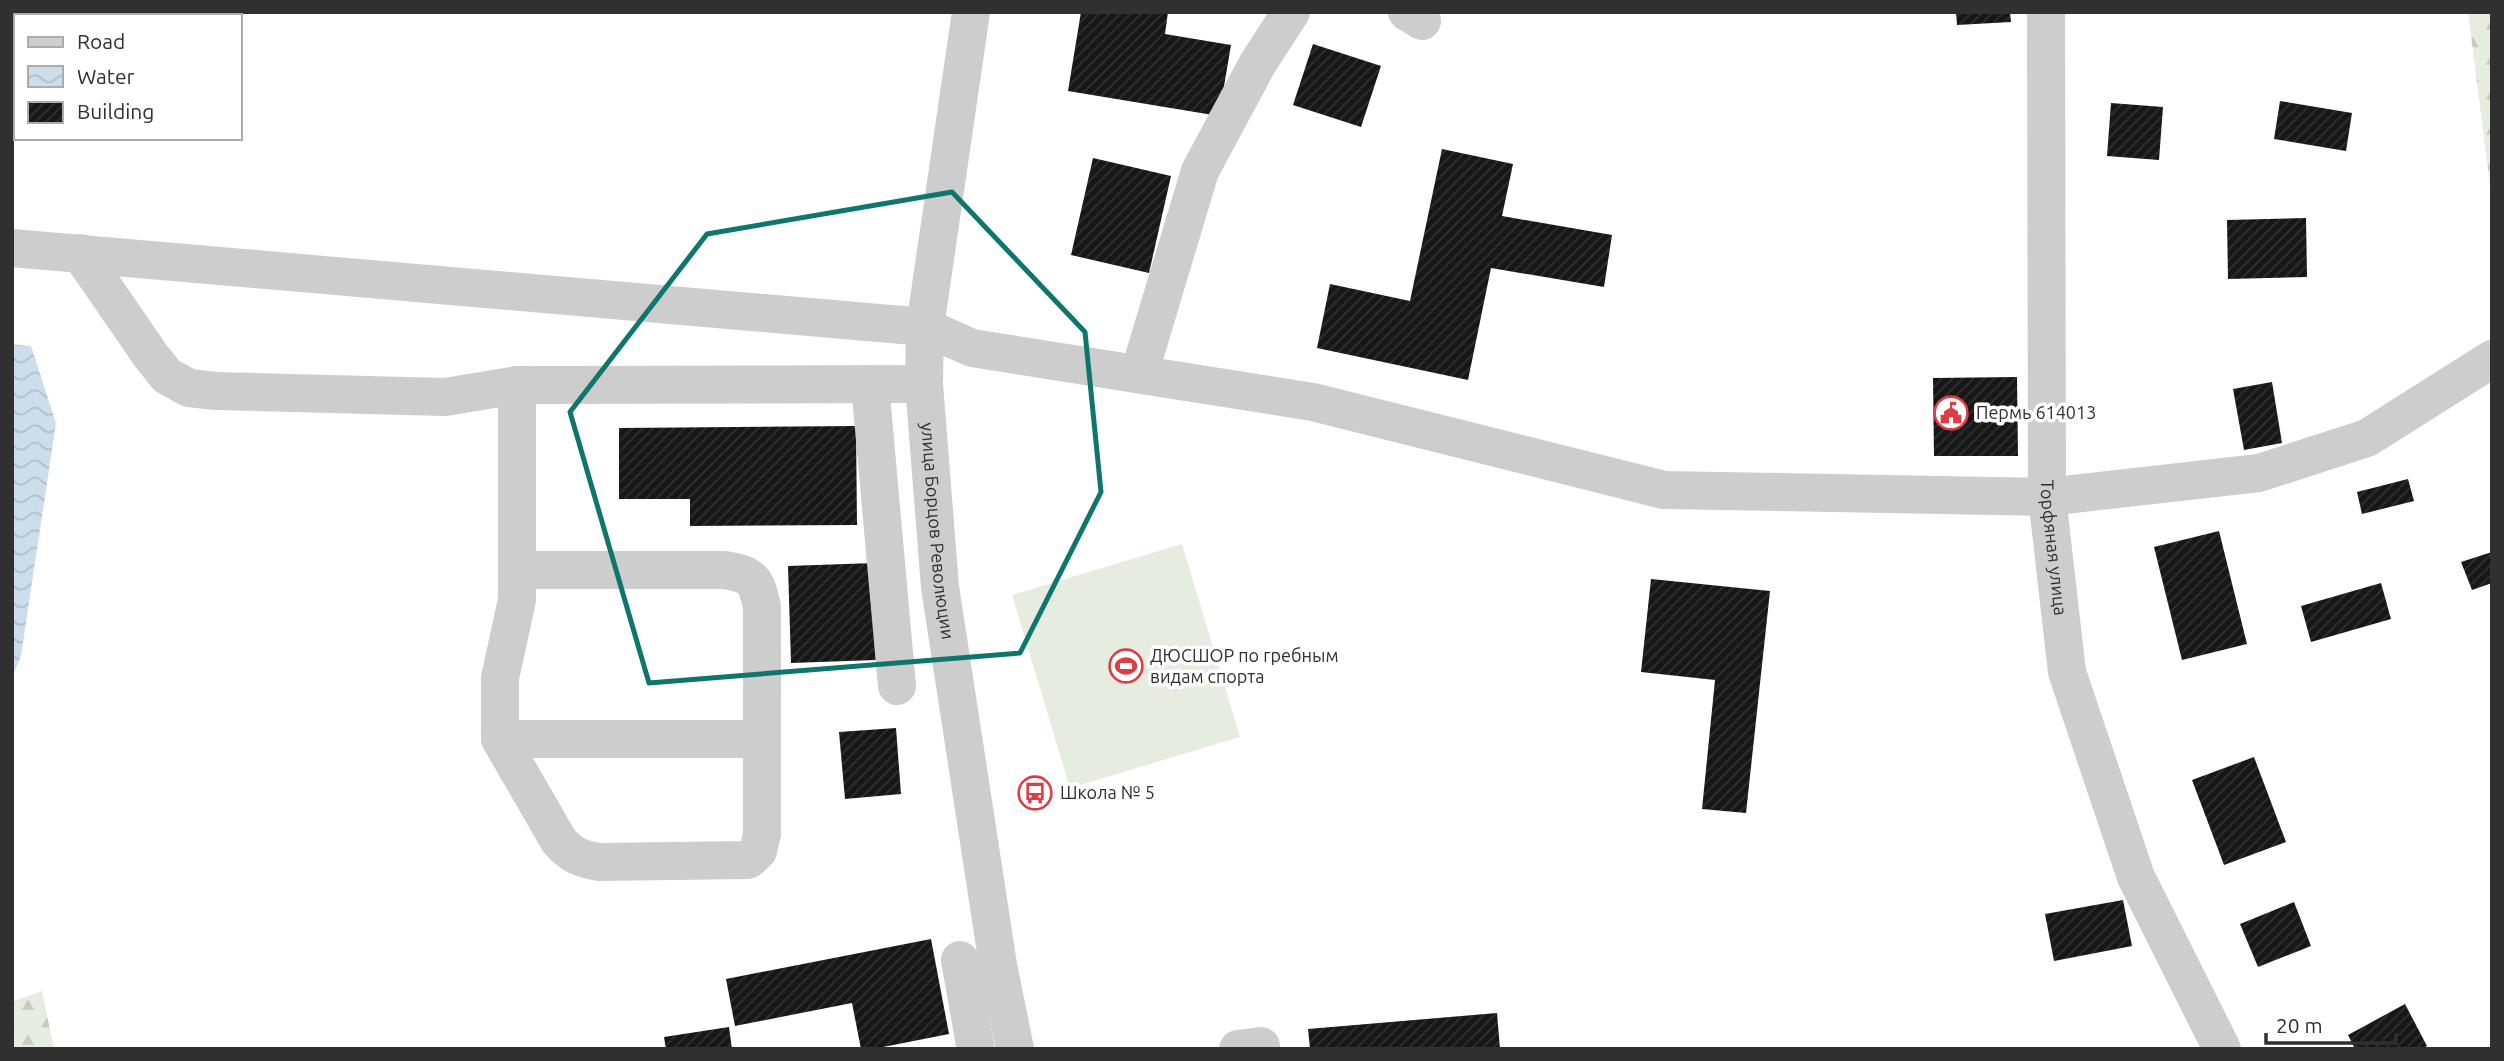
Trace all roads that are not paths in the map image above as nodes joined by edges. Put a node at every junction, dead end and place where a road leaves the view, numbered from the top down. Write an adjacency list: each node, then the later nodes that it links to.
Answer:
1 (971, 12): 6 (street, улица Борцов Революции)
2 (1291, 12): 8 (street)
3 (2046, 12): 12 (street, Торфяная улица)
4 (12, 248): 5 (street)
5 (80, 253): 6 (street); 11 (street)
6 (925, 327): 8 (street); 10 (street, улица Борцов Революции)
7 (2492, 359): 12 (street)
8 (1139, 374): 12 (street)
9 (870, 384): 10 (street); 11 (street); 14 (street)
10 (923, 384): 14 (street, улица Борцов Революции)
11 (517, 385): 13 (street)
12 (2047, 497): 20 (street, Торфяная улица)
13 (517, 570): 15 (street); 16 (street)
14 (951, 656): 19 (street, улица Борцов Революции)
15 (762, 738): 16 (street); 16 (street)
16 (500, 739)
17 (960, 960): 18 (street)
18 (969, 1048)
19 (1015, 1049)
20 (2222, 1049)

